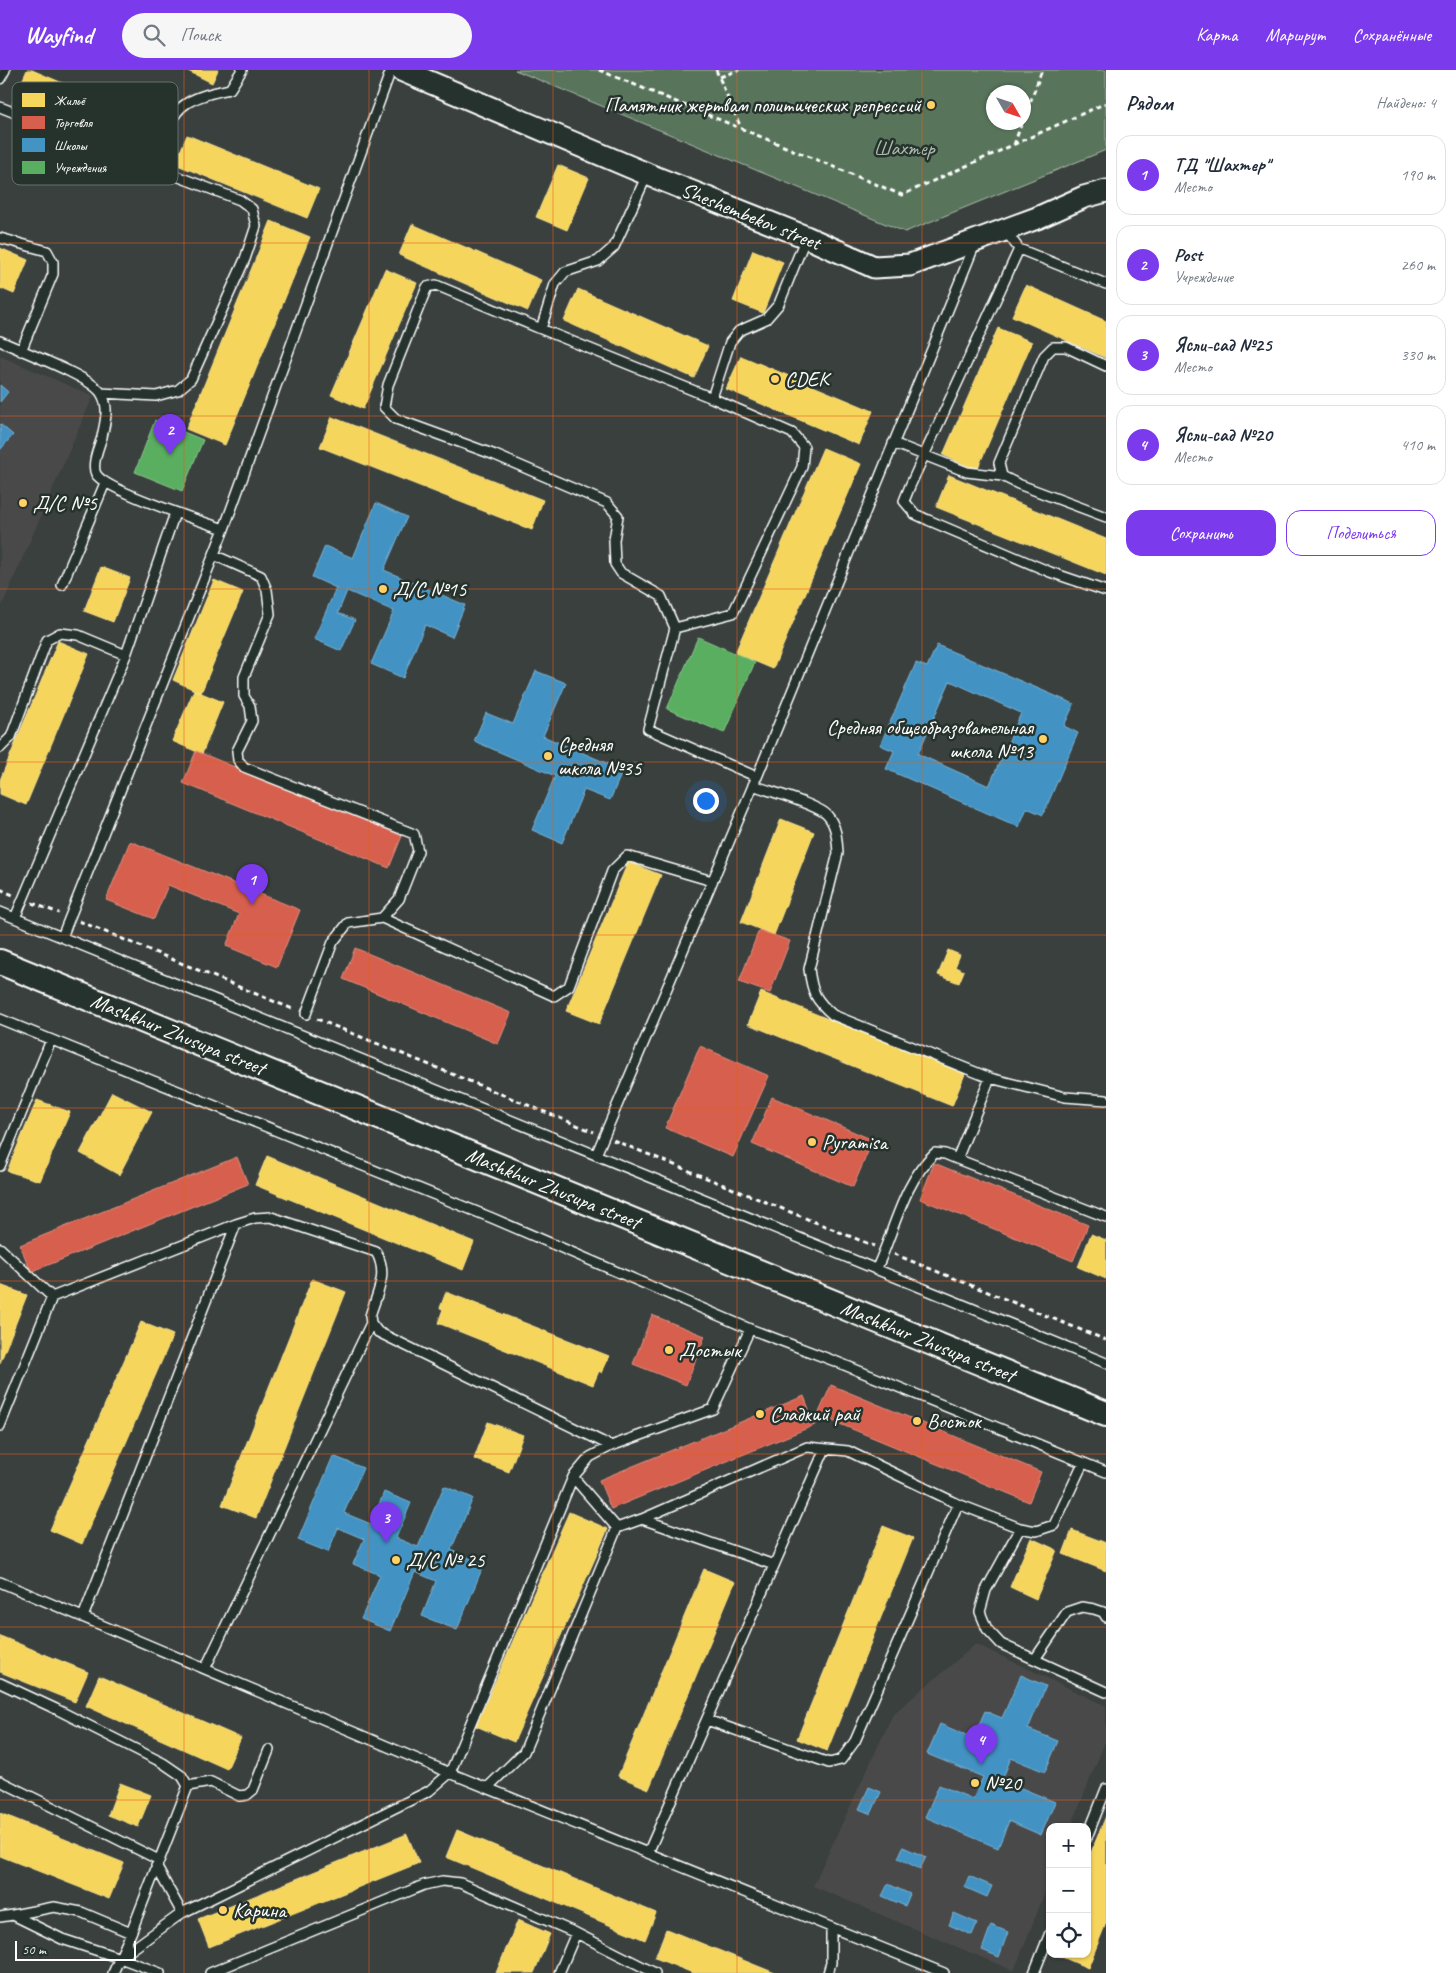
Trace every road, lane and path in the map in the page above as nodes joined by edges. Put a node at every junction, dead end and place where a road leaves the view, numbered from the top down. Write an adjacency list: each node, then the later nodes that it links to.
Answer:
1 (5, 70): 10 (lane)
2 (242, 70): 15 (lane)
3 (391, 70): 40 (lane)
4 (401, 70): 19 (street, Sheshembekov street)
5 (599, 70): 16 (path)
6 (716, 70): 9 (path)
7 (739, 70): 9 (path)
8 (1042, 70): 11 (path)
9 (720, 77): 16 (path)
10 (0, 78)
11 (1031, 100)
12 (1106, 103): 18 (path)
13 (0, 107): 14 (lane)
14 (12, 112)
15 (178, 112)
16 (741, 129): 18 (path)
17 (1019, 130): 18 (path)
18 (1014, 145)
19 (647, 174): 23 (street, Sheshembekov street); 28 (lane)
20 (178, 177): 32 (lane)
21 (1106, 191): 22 (street, Sheshembekov street)
22 (1005, 230): 25 (street, Sheshembekov street); 26 (lane)
23 (806, 237): 25 (street, Sheshembekov street); 33 (lane)
24 (0, 238): 30 (lane)
25 (976, 240): 34 (lane)
26 (1019, 249): 27 (lane); 35 (lane)
27 (1106, 284)
28 (541, 329): 33 (lane); 44 (lane)
29 (0, 341): 30 (lane)
30 (21, 351): 32 (lane)
31 (1106, 366): 36 (lane)
32 (102, 394): 37 (lane)
33 (712, 398): 44 (lane)
34 (893, 443): 35 (lane); 47 (lane)
35 (924, 455): 36 (lane); 43 (lane)
36 (1002, 476): 39 (lane)
37 (105, 483): 38 (lane); 42 (lane)
38 (175, 512): 40 (lane); 45 (lane)
39 (1106, 517)
40 (224, 529): 41 (lane)
41 (214, 555): 53 (lane); 54 (lane)
42 (62, 585)
43 (1106, 591)
44 (674, 628): 47 (lane)
45 (126, 655): 46 (lane); 50 (lane)
46 (0, 748)
47 (755, 781): 48 (lane); 60 (lane)
48 (712, 881): 54 (lane); 62 (lane)
49 (0, 890): 50 (path)
50 (23, 899): 52 (lane); 53 (path)
51 (0, 912): 52 (lane)
52 (16, 918): 55 (lane)
53 (70, 918): 55 (lane); 57 (path)
54 (382, 918): 57 (lane)
55 (62, 937): 63 (lane)
56 (0, 962): 76 (main road, Mashkhur Zhusupa street)
57 (306, 1014): 62 (path)
58 (0, 1019): 59 (lane)
59 (51, 1040): 65 (lane); 73 (lane)
60 (990, 1078): 61 (lane); 64 (lane)
61 (1106, 1100)
62 (604, 1136): 63 (lane); 69 (path)
63 (596, 1155): 70 (lane)
64 (956, 1159): 66 (lane); 69 (lane)
65 (0, 1166)
66 (1106, 1217)
67 (236, 1224): 71 (lane); 72 (lane); 89 (lane)
68 (0, 1248): 71 (lane)
69 (885, 1250): 70 (lane); 74 (path)
70 (876, 1270): 75 (lane)
71 (52, 1297): 77 (lane)
72 (370, 1323): 78 (lane); 92 (lane)
73 (750, 1329): 78 (lane); 80 (lane)
74 (1106, 1340)
75 (1106, 1363)
76 (1106, 1414)
77 (0, 1426)
78 (611, 1446): 82 (lane)
79 (825, 1449): 83 (lane); 84 (lane); 87 (lane)
80 (1083, 1463): 81 (lane); 86 (lane)
81 (1106, 1472)
82 (573, 1477): 85 (lane); 97 (lane)
83 (958, 1504): 86 (lane); 95 (lane)
84 (642, 1519): 85 (lane); 87 (lane)
85 (617, 1528): 100 (lane)
86 (1020, 1528): 91 (lane)
87 (774, 1566): 95 (lane)
88 (0, 1582): 89 (lane)
89 (83, 1617): 92 (lane)
90 (1106, 1617): 91 (lane)
91 (1035, 1659): 94 (lane)
92 (205, 1669): 97 (lane)
93 (0, 1683): 99 (lane)
94 (1106, 1692)
95 (706, 1720): 103 (lane)
96 (269, 1750): 99 (lane)
97 (450, 1773): 100 (lane); 105 (lane)
98 (0, 1781): 104 (lane)
99 (188, 1786): 104 (lane)
100 (487, 1788): 103 (lane)
101 (1106, 1789): 102 (lane)
102 (1091, 1827)
103 (648, 1854): 108 (lane)
104 (157, 1863): 105 (lane); 109 (lane)
105 (182, 1913): 112 (lane)
106 (13, 1915): 107 (lane); 109 (lane); 112 (lane)
107 (0, 1917)
108 (831, 1928): 118 (lane); 119 (lane)
109 (131, 1933): 112 (lane)
110 (576, 1933): 115 (lane); 116 (lane); 117 (lane)
111 (1046, 1943): 120 (lane)
112 (120, 1958): 113 (lane); 114 (lane)
113 (113, 1973)
114 (160, 1973)
115 (210, 1973)
116 (559, 1973)
117 (656, 1973)
118 (828, 1973)
119 (944, 1973)
120 (1034, 1973)

